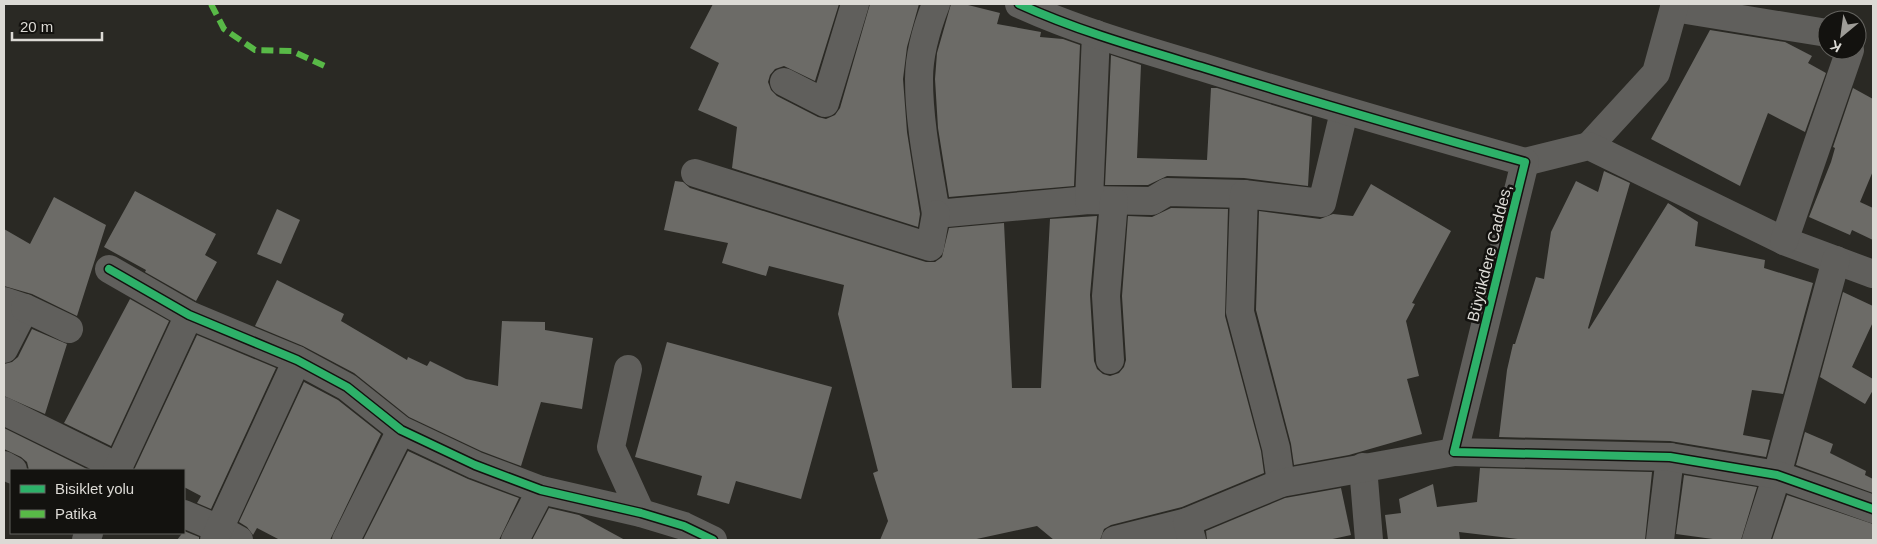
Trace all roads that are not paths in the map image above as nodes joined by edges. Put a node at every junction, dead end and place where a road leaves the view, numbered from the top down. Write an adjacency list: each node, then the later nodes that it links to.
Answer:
1 (855, 4): 8 (street)
2 (936, 4): 15 (street)
3 (1019, 4): 6 (street)
4 (1675, 6): 5 (street); 10 (street)
5 (1817, 30)
6 (1096, 34): 9 (street); 14 (street)
7 (1847, 60): 16 (street)
8 (784, 82)
9 (1344, 112): 11 (street); 13 (street)
10 (1588, 146): 11 (street); 16 (street)
11 (1525, 162): 29 (street, Büyükdere Caddes,)
12 (695, 173): 15 (street)
13 (1244, 194): 14 (street); 34 (street)
14 (1102, 200): 15 (street); 25 (street)
15 (936, 214)
16 (1784, 241): 17 (street)
17 (1836, 260): 19 (street); 33 (street)
18 (109, 269): 21 (street)
19 (1873, 274)
20 (15, 304): 22 (street); 23 (street)
21 (189, 315): 24 (street); 32 (street)
22 (70, 329)
23 (4, 350)
24 (297, 360): 28 (street); 41 (street)
25 (1110, 360)
26 (628, 369): 37 (street)
27 (4, 411): 32 (street)
28 (401, 430): 35 (street); 42 (street)
29 (1454, 452): 30 (street); 31 (street)
30 (1670, 457): 33 (street); 47 (street)
31 (1363, 467): 34 (street); 46 (street)
32 (118, 469)
33 (1777, 476): 36 (street); 48 (street)
34 (1281, 483): 39 (street)
35 (541, 490): 37 (street); 43 (street)
36 (1873, 509)
37 (641, 514): 40 (street)
38 (185, 515): 41 (street)
39 (1189, 531): 45 (street)
40 (680, 533): 44 (street)
41 (224, 536)
42 (346, 540)
43 (514, 540)
44 (713, 540)
45 (1115, 540)
46 (1369, 540)
47 (1660, 540)
48 (1756, 540)

